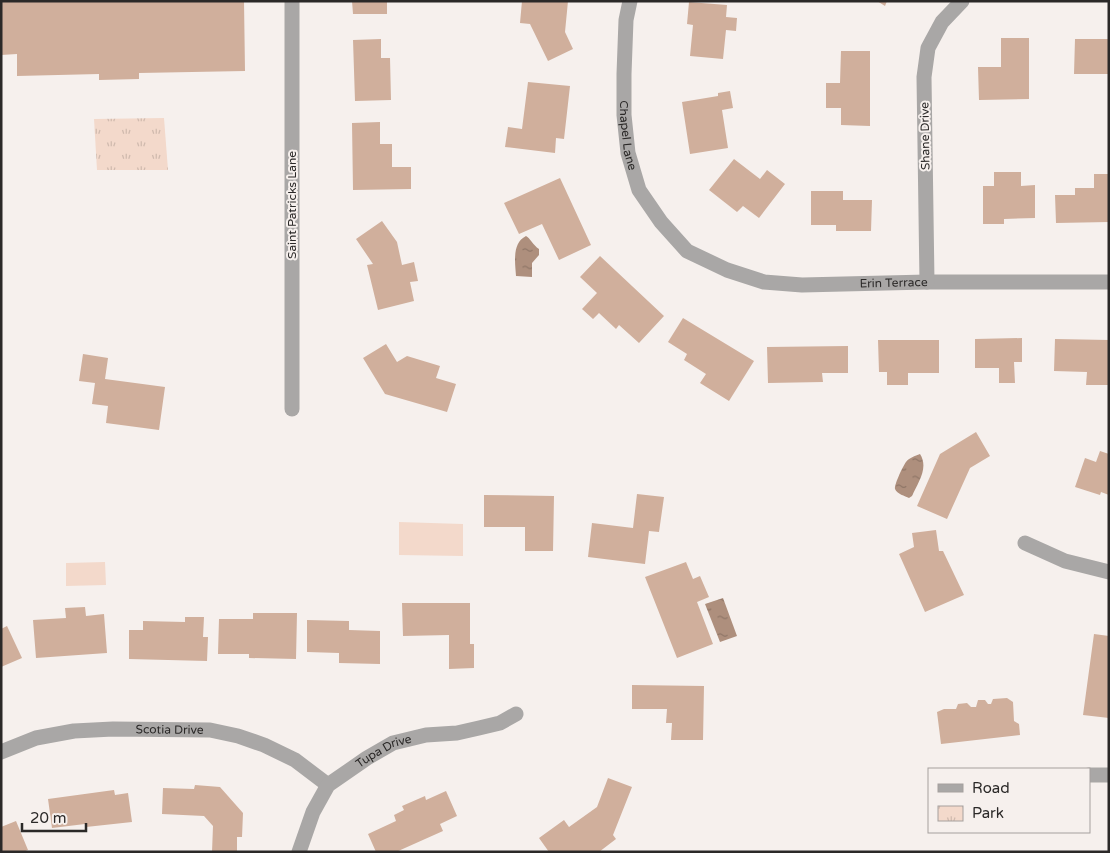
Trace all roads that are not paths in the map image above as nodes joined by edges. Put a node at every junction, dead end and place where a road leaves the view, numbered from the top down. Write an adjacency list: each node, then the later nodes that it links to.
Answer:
1 (292, 1): 7 (street, Saint Patricks Lane)
2 (630, 1): 4 (street, Chapel Lane)
3 (962, 1): 5 (street, Shane Drive)
4 (687, 251): 5 (street, Erin Terrace)
5 (927, 282): 6 (street, Erin Terrace)
6 (1109, 282)
7 (292, 409)
8 (1025, 543): 9 (street)
9 (1109, 572)
10 (516, 714): 14 (street, Tupa Drive)
11 (1, 752): 14 (street, Scotia Drive)
12 (1090, 775): 13 (street)
13 (1109, 775)
14 (328, 785): 15 (street, Tupa Drive)
15 (299, 852)

